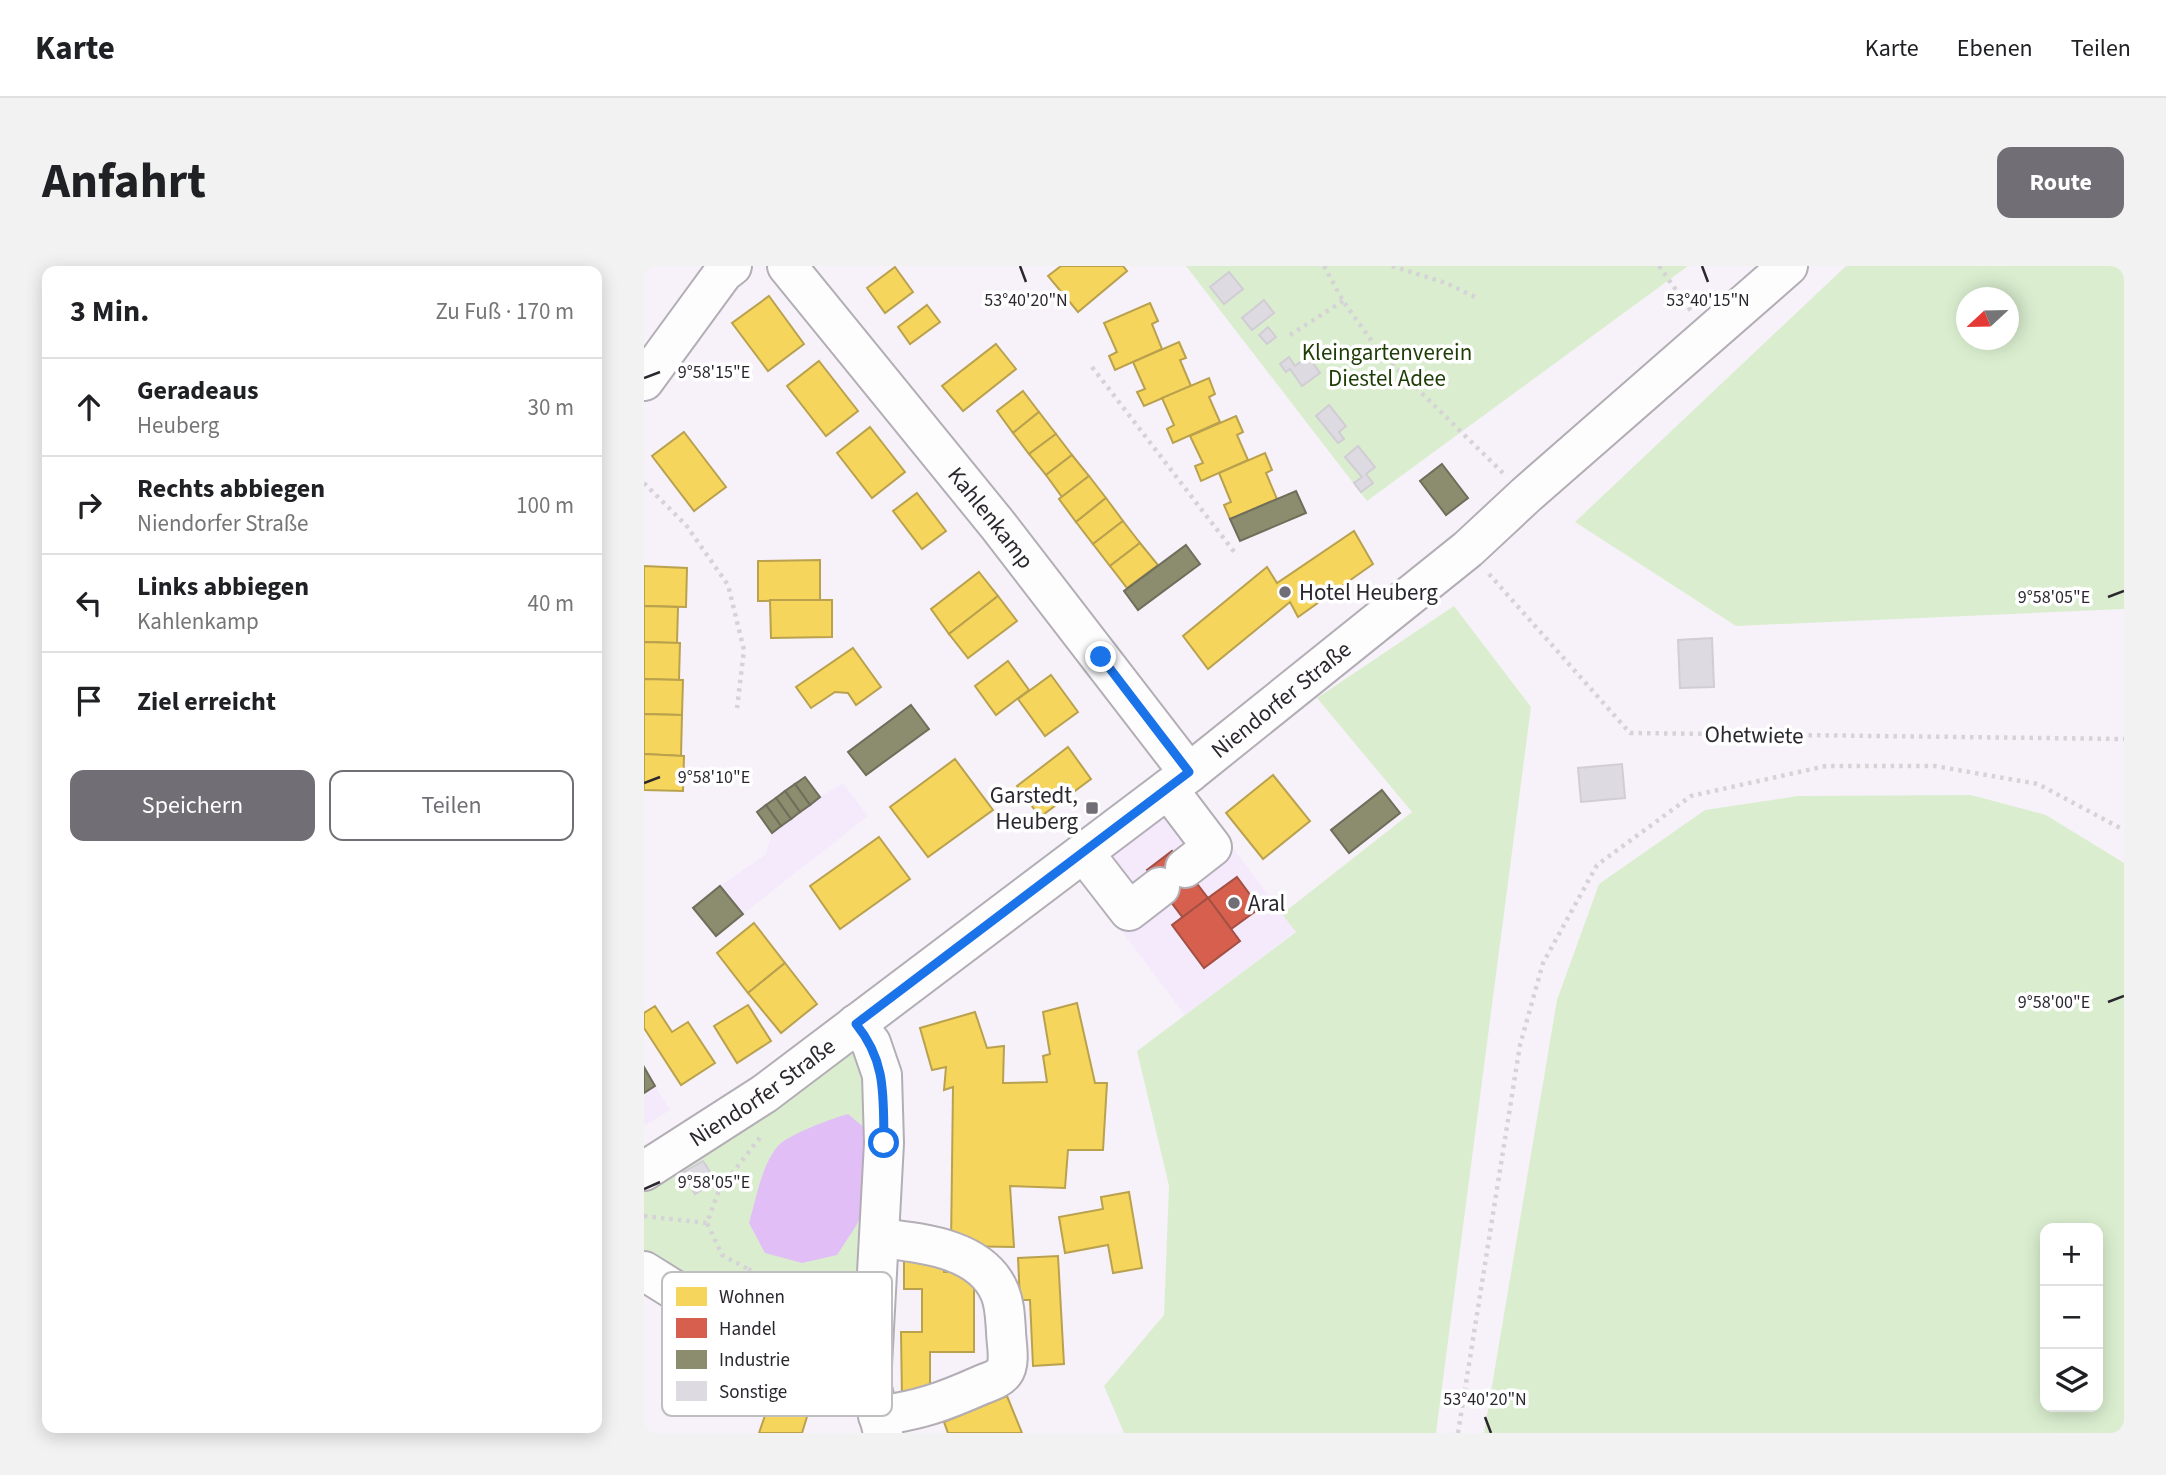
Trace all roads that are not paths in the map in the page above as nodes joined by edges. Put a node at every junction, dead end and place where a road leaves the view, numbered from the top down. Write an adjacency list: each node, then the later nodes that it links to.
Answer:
1 (732, 266): 4 (main road)
2 (787, 266): 5 (main road, Kahlenkamp)
3 (1788, 266): 5 (main road, Niendorfer Straße)
4 (644, 381)
5 (1179, 781): 6 (main road, Niendorfer Straße); 6 (main road, Kahlenkamp)
6 (1084, 853): 7 (main road, Niendorfer Straße)
7 (856, 1024): 8 (main road, Niendorfer Straße); 9 (main road)
8 (644, 1171)
9 (880, 1238): 11 (main road); 13 (main road)
10 (644, 1271): 12 (main road)
11 (879, 1272)
12 (662, 1282)
13 (892, 1410)

